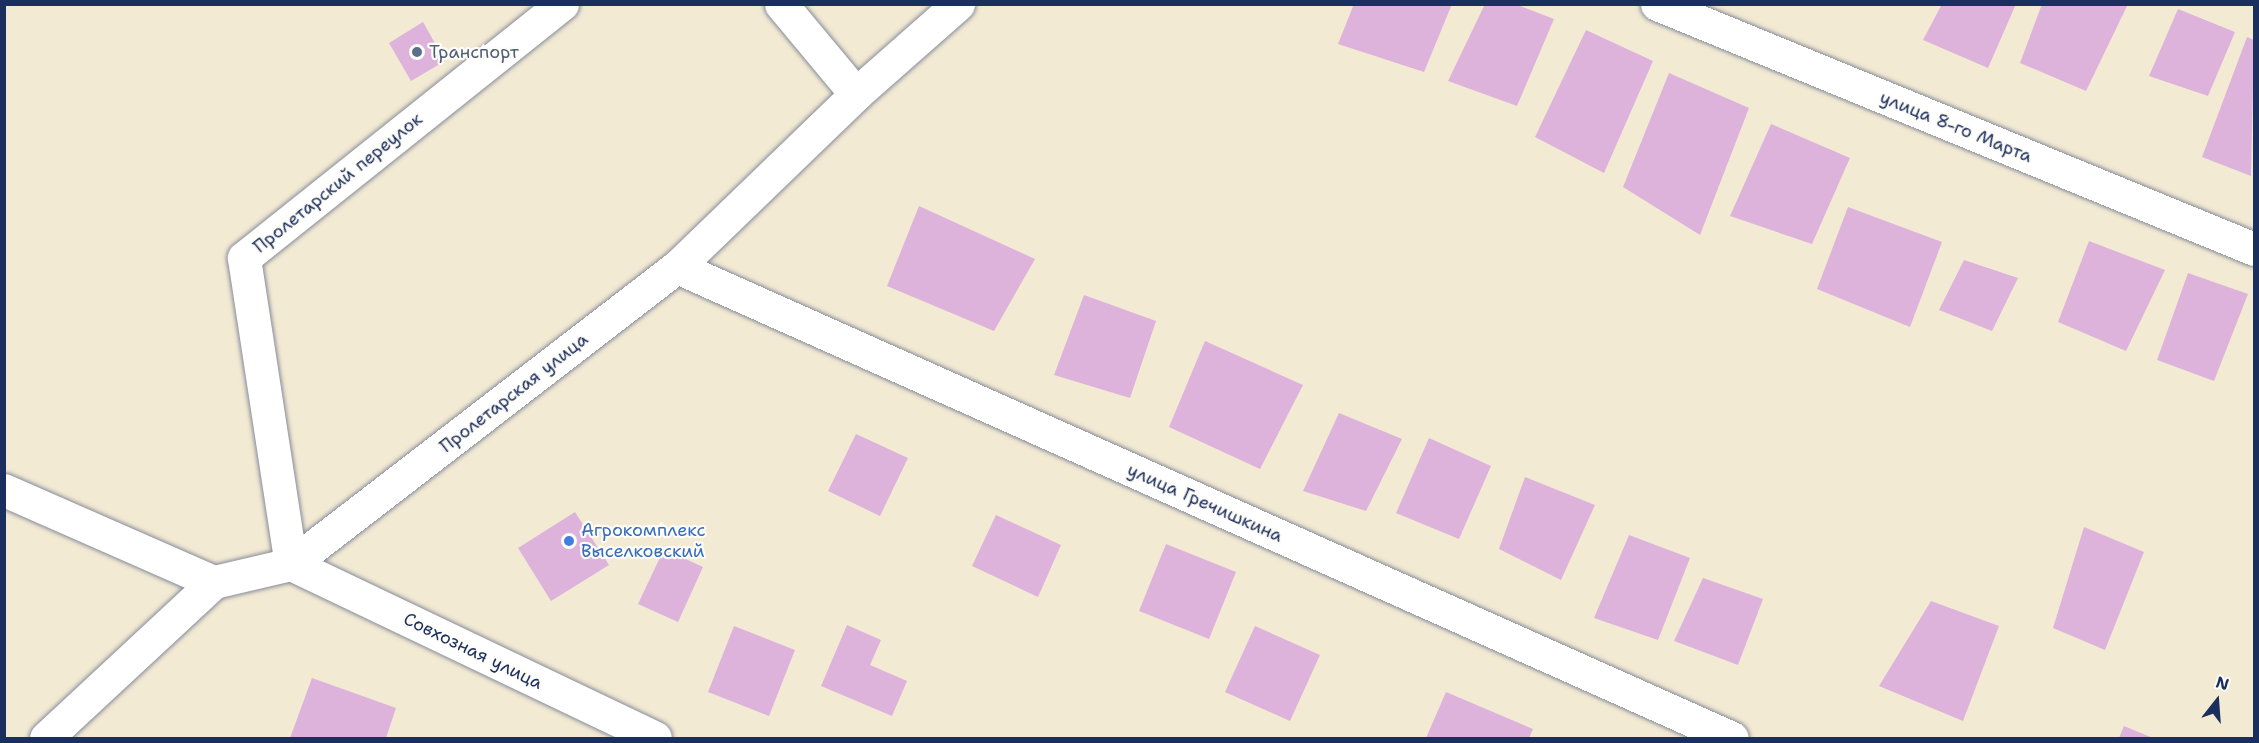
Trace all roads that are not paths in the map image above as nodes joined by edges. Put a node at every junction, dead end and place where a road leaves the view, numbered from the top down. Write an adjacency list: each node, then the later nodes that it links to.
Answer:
1 (562, 4): 9 (street, Пролетарский переулок)
2 (781, 4): 5 (street)
3 (958, 4): 5 (street, Пролетарская улица)
4 (1657, 4): 6 (street, улица 8-го Марта)
5 (856, 94): 7 (street, Пролетарская улица)
6 (2254, 249)
7 (677, 267): 9 (street, Пролетарская улица); 13 (street, улица Гречишкина)
8 (4, 490): 10 (street)
9 (291, 564): 10 (street, Пролетарская улица); 12 (street, Совхозная улица)
10 (214, 582): 11 (street, Пролетарская улица)
11 (45, 738)
12 (655, 738)
13 (1732, 738)

